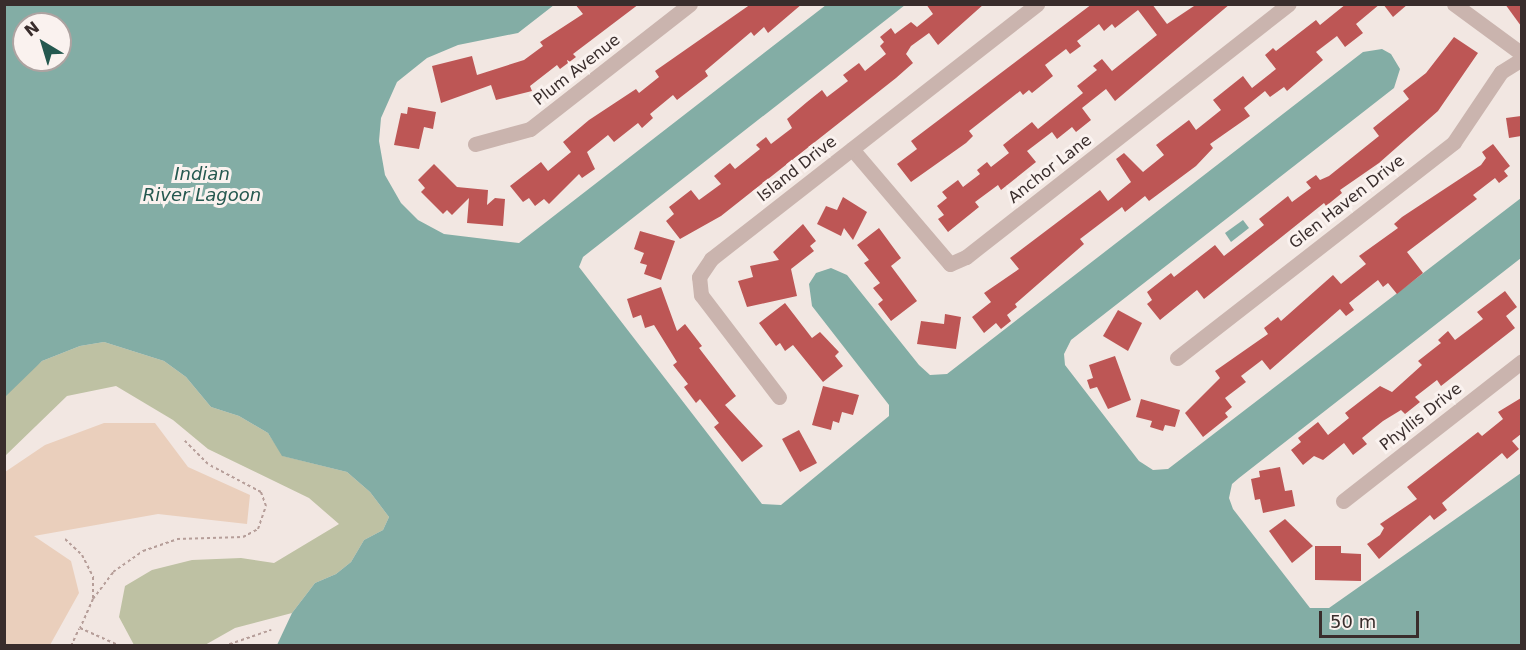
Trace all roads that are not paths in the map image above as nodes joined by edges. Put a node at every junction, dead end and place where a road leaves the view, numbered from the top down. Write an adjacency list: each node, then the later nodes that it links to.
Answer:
1 (690, 4): 7 (street, Plum Avenue)
2 (1037, 4): 8 (street, Island Drive)
3 (1289, 4): 8 (street, Anchor Lane)
4 (1454, 4): 5 (street)
5 (1521, 54)
6 (1521, 59): 9 (street, Glen Haven Drive)
7 (476, 144)
8 (852, 149): 11 (street, Island Drive)
9 (1177, 358)
10 (1521, 361): 12 (street, Phyllis Drive)
11 (779, 397)
12 (1343, 501)

